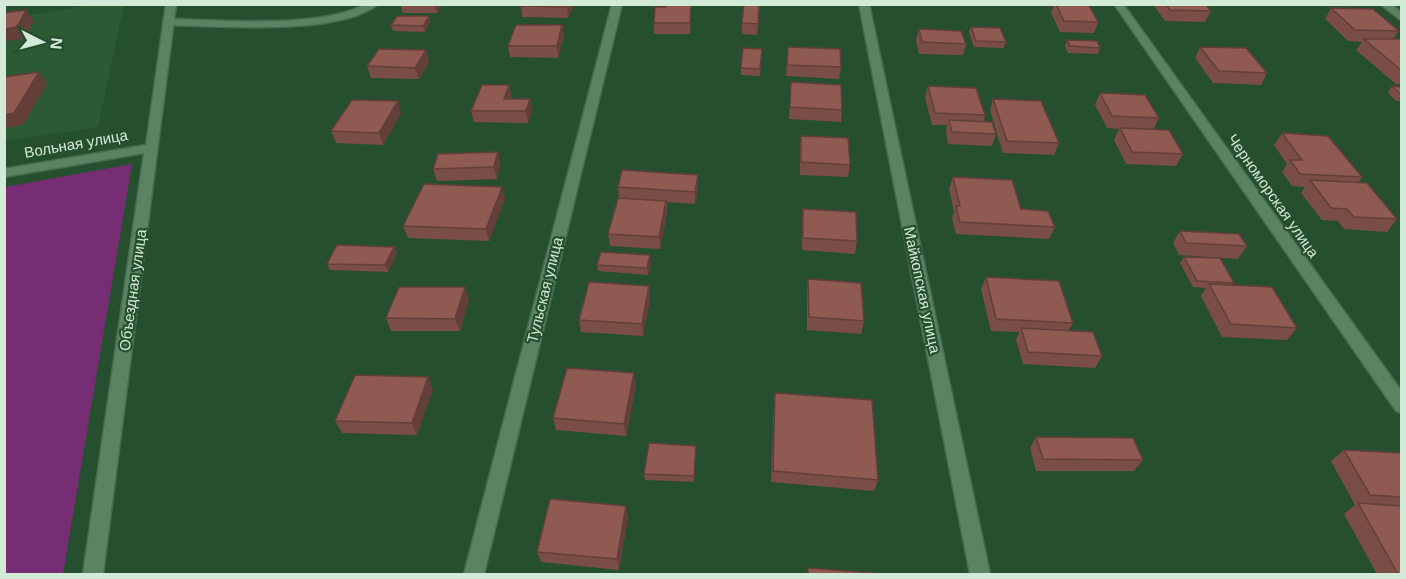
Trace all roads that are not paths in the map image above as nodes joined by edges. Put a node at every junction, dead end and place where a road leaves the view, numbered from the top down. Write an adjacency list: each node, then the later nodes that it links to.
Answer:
1 (171, 4): 8 (street, Объездная улица)
2 (374, 4): 8 (street)
3 (617, 4): 13 (street, Тульская улица)
4 (864, 4): 14 (street, Майкопская улица)
5 (1118, 4): 11 (street, Черноморская улица)
6 (1384, 4): 7 (street)
7 (1401, 18)
8 (168, 22): 9 (street, Объездная улица)
9 (153, 148): 10 (street, Вольная улица); 12 (street, Объездная улица)
10 (4, 173)
11 (1401, 406)
12 (93, 574)
13 (474, 574)
14 (980, 574)

